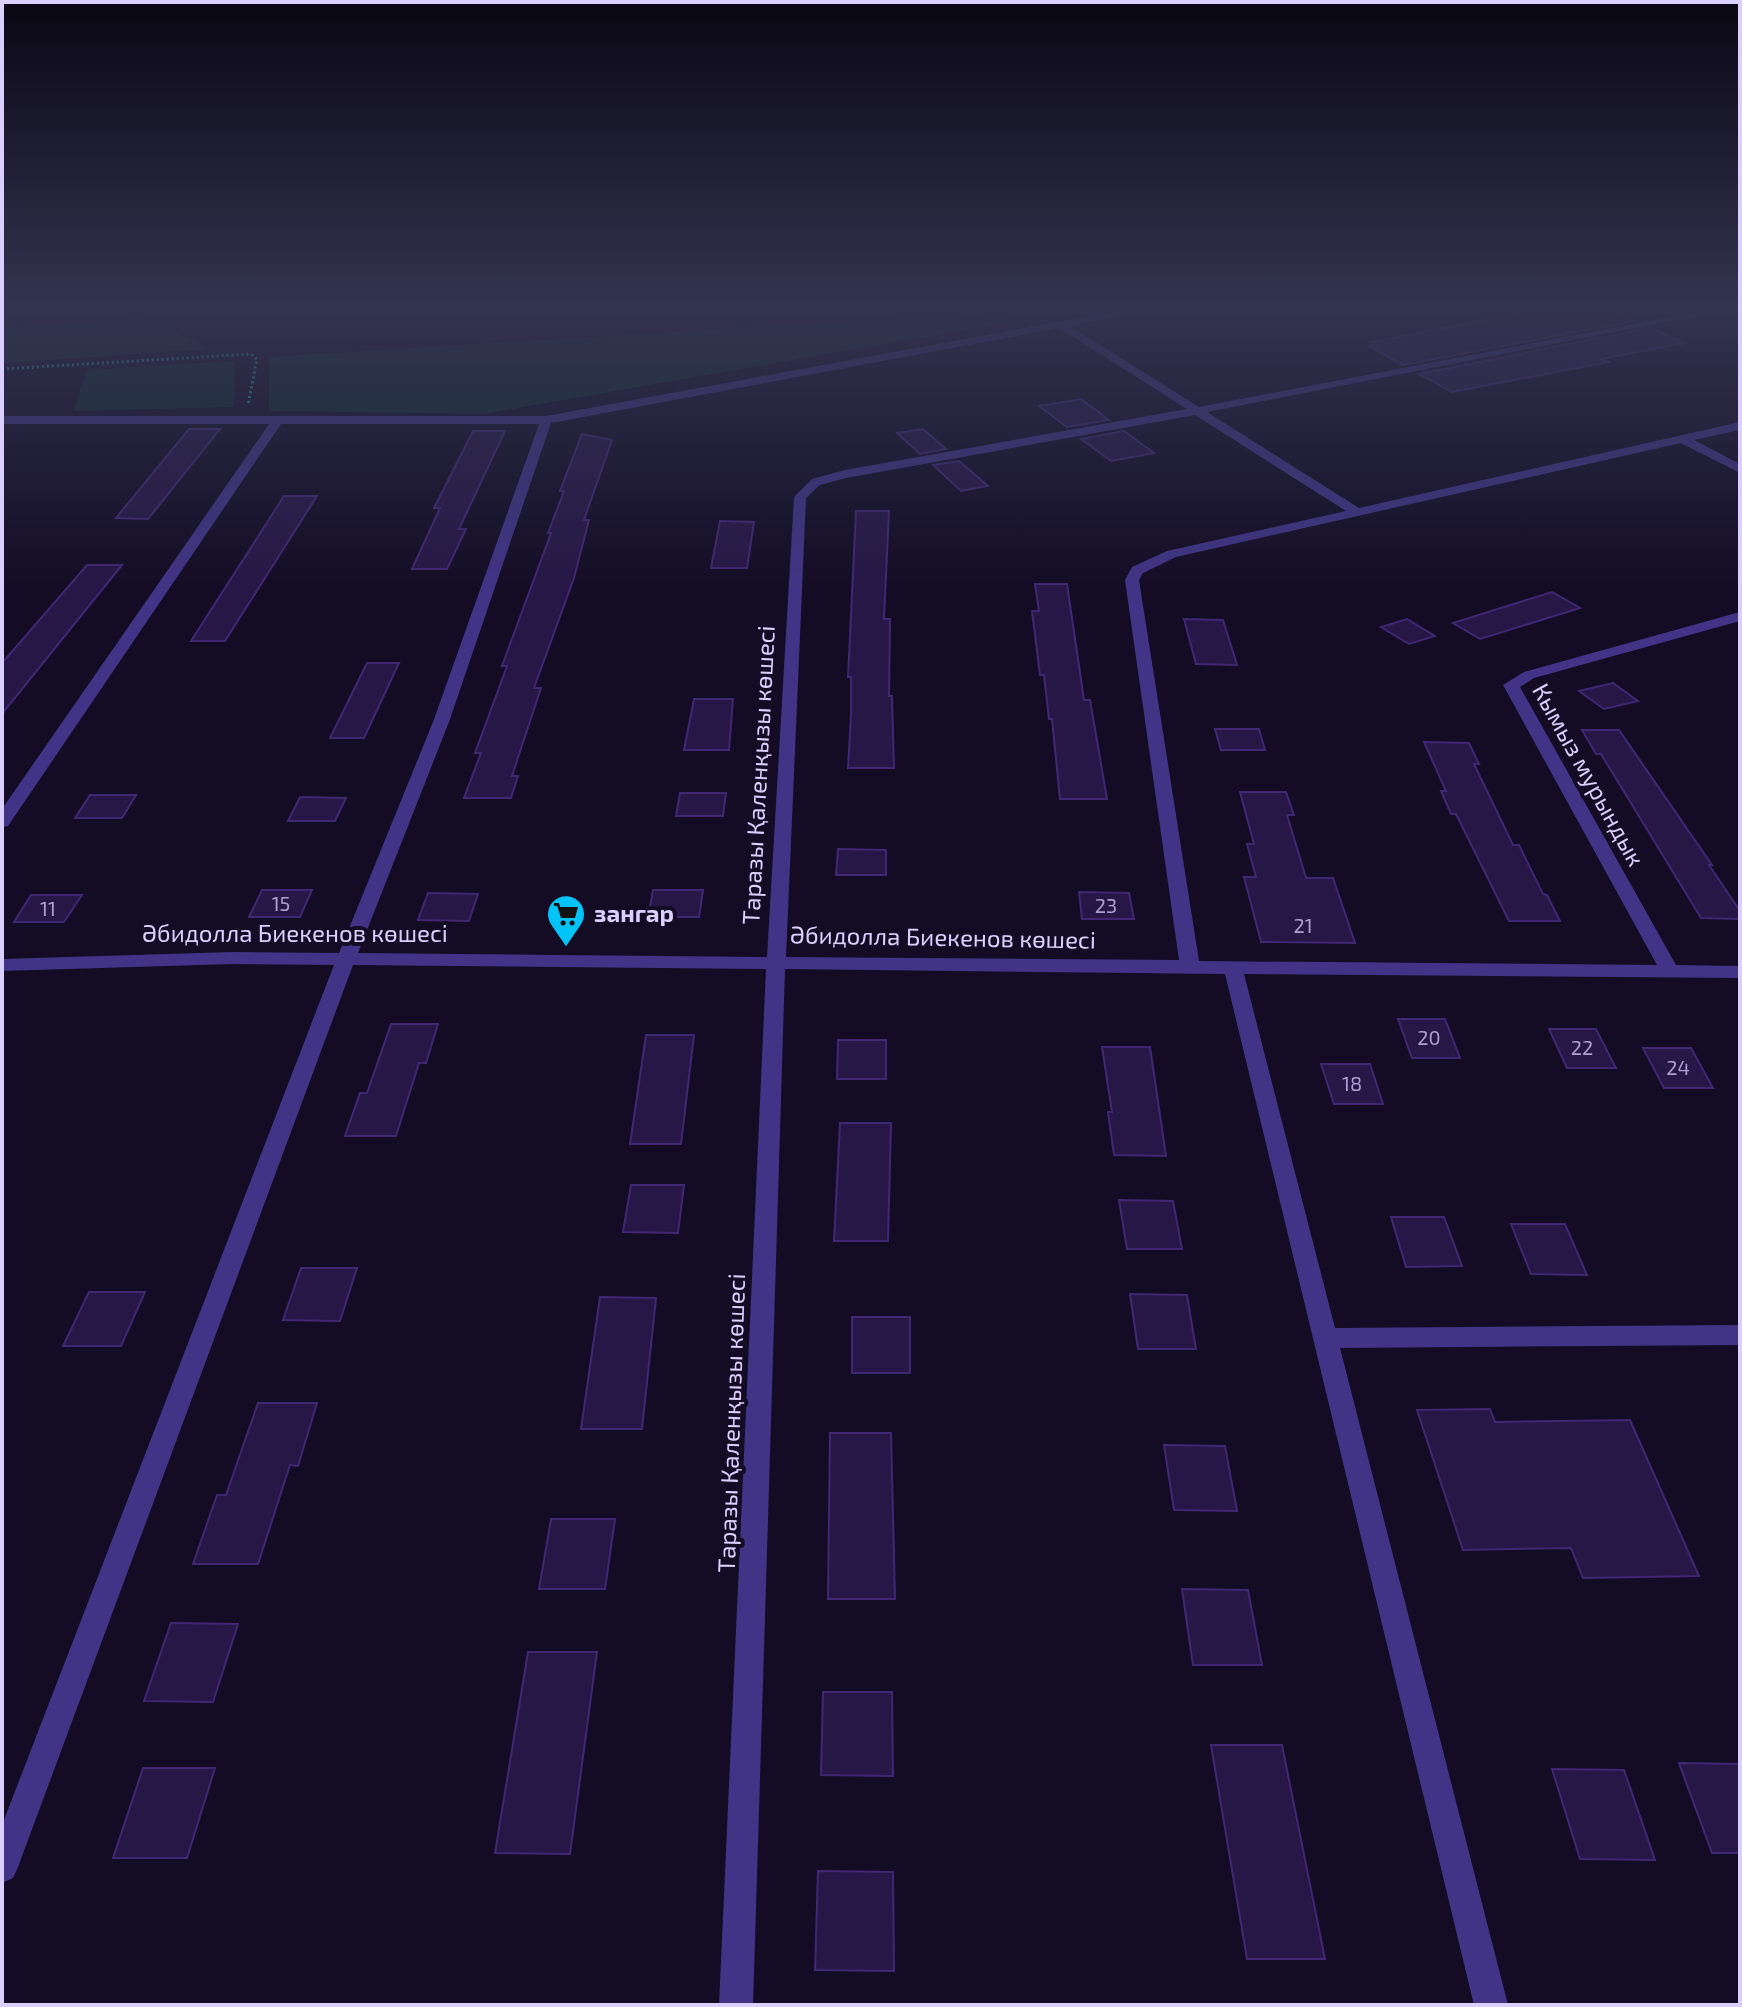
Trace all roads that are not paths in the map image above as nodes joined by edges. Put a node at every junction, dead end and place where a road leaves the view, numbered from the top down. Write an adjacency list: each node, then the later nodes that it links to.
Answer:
1 (639, 403): 7 (street)
2 (1183, 403): 4 (street)
3 (1239, 403): 4 (street, Таразы Қаленқызы көшесі)
4 (1196, 411): 11 (street); 15 (street, Таразы Қаленқызы көшесі)
5 (279, 418): 6 (street); 7 (street); 13 (street)
6 (2, 420)
7 (546, 420): 14 (street)
8 (1740, 426): 9 (street)
9 (1683, 439): 10 (street); 11 (street)
10 (1740, 469)
11 (1360, 514): 17 (street)
12 (1740, 616): 19 (street, Кымыз мурындык)
13 (2, 822)
14 (346, 959): 15 (street, Әбидолла Биекенов көшесі); 16 (street, Әбидолла Биекенов көшесі); 23 (street)
15 (776, 962): 17 (street, Әбидолла Биекенов көшесі); 24 (street, Таразы Қаленқызы көшесі)
16 (2, 965)
17 (1190, 968): 18 (street, Әбидолла Биекенов көшесі)
18 (1233, 968): 19 (street, Әбидолла Биекенов көшесі); 22 (street)
19 (1670, 971): 20 (street, Әбидолла Биекенов көшесі)
20 (1740, 972)
21 (1740, 1335): 22 (street)
22 (1323, 1338): 25 (street)
23 (2, 1867)
24 (736, 2005)
25 (1491, 2005)

